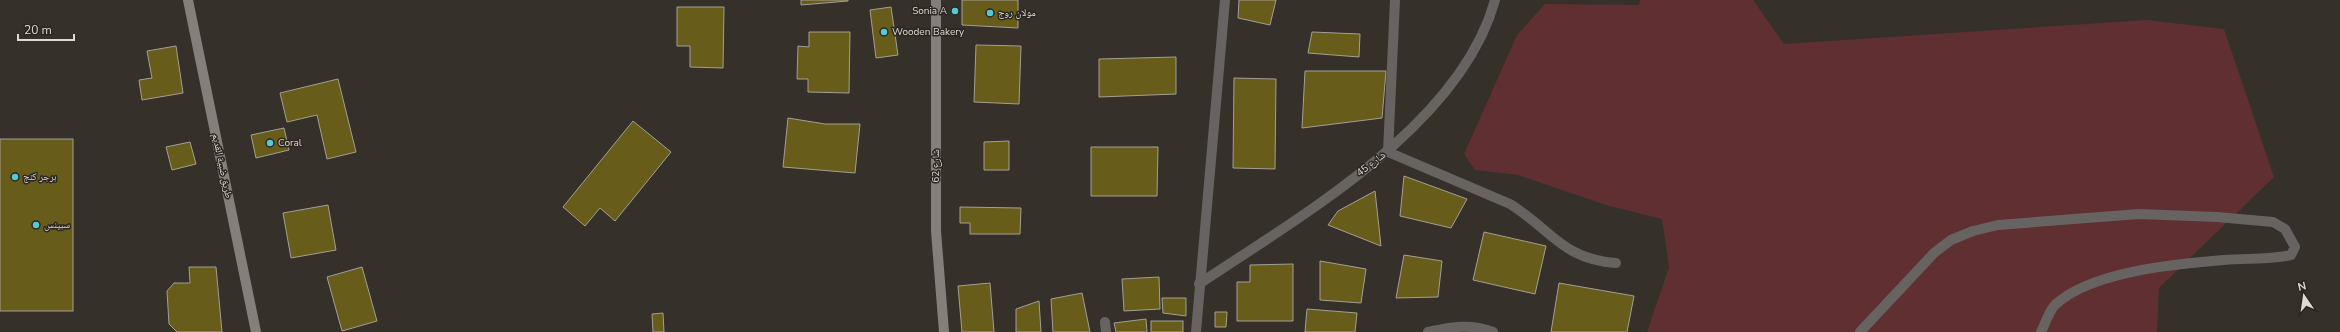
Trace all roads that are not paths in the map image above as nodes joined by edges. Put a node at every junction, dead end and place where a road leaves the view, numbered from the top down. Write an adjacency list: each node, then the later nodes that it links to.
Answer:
1 (188, 0): 10 (street, طريق ضبية القديم)
2 (936, 0): 11 (street, شارع 62)
3 (1225, 0): 8 (street)
4 (1395, 0): 6 (street)
5 (1495, 0): 6 (street, شارع 45)
6 (1388, 152): 7 (street); 8 (street, شارع 45)
7 (1616, 263)
8 (1199, 284): 12 (street)
9 (1452, 329): 13 (street); 14 (street)
10 (256, 332)
11 (944, 332)
12 (1196, 332)
13 (1428, 332)
14 (1494, 332)
15 (1860, 332): 16 (street)
16 (2041, 332)

